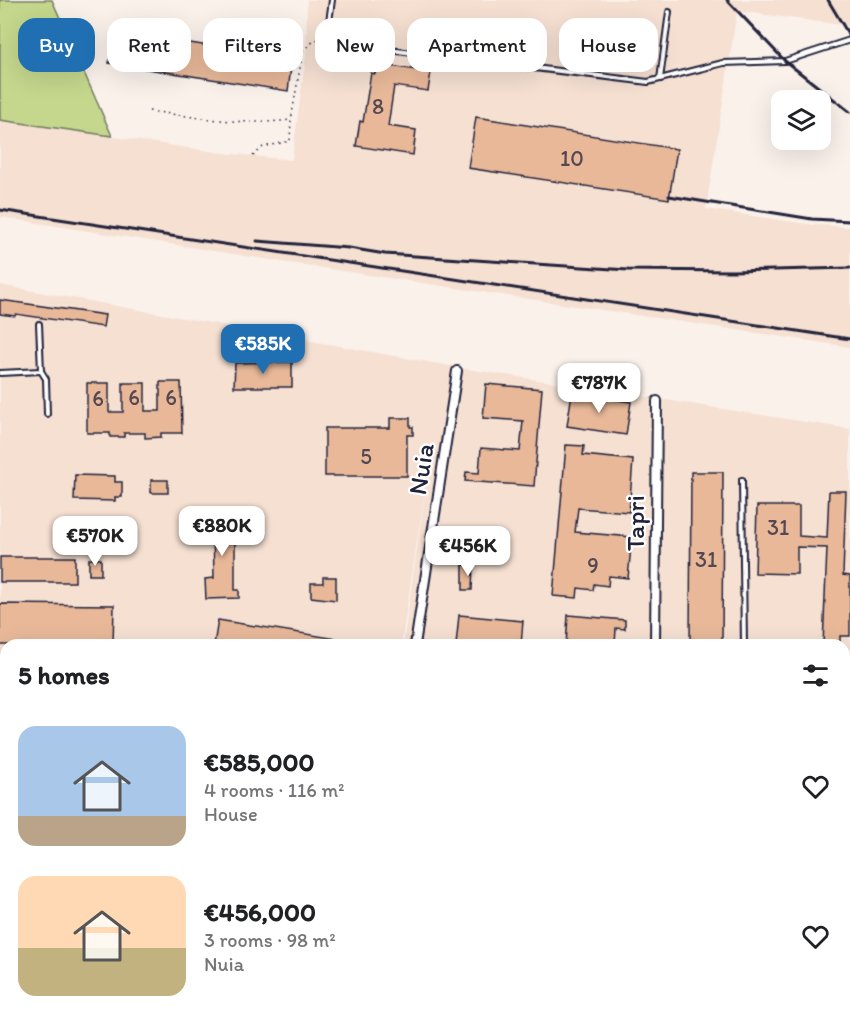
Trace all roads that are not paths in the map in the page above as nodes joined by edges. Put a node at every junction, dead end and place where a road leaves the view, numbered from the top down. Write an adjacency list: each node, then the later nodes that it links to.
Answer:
1 (332, 0): 4 (lane)
2 (669, 12): 4 (lane)
3 (850, 40): 4 (lane)
4 (660, 80)
5 (39, 324): 6 (lane)
6 (41, 371): 8 (lane); 10 (lane)
7 (457, 371): 12 (street, Nuia)
8 (0, 372)
9 (657, 401): 13 (street, Tapri)
10 (47, 414)
11 (742, 480): 14 (lane)
12 (416, 639)
13 (656, 639)
14 (744, 639)

